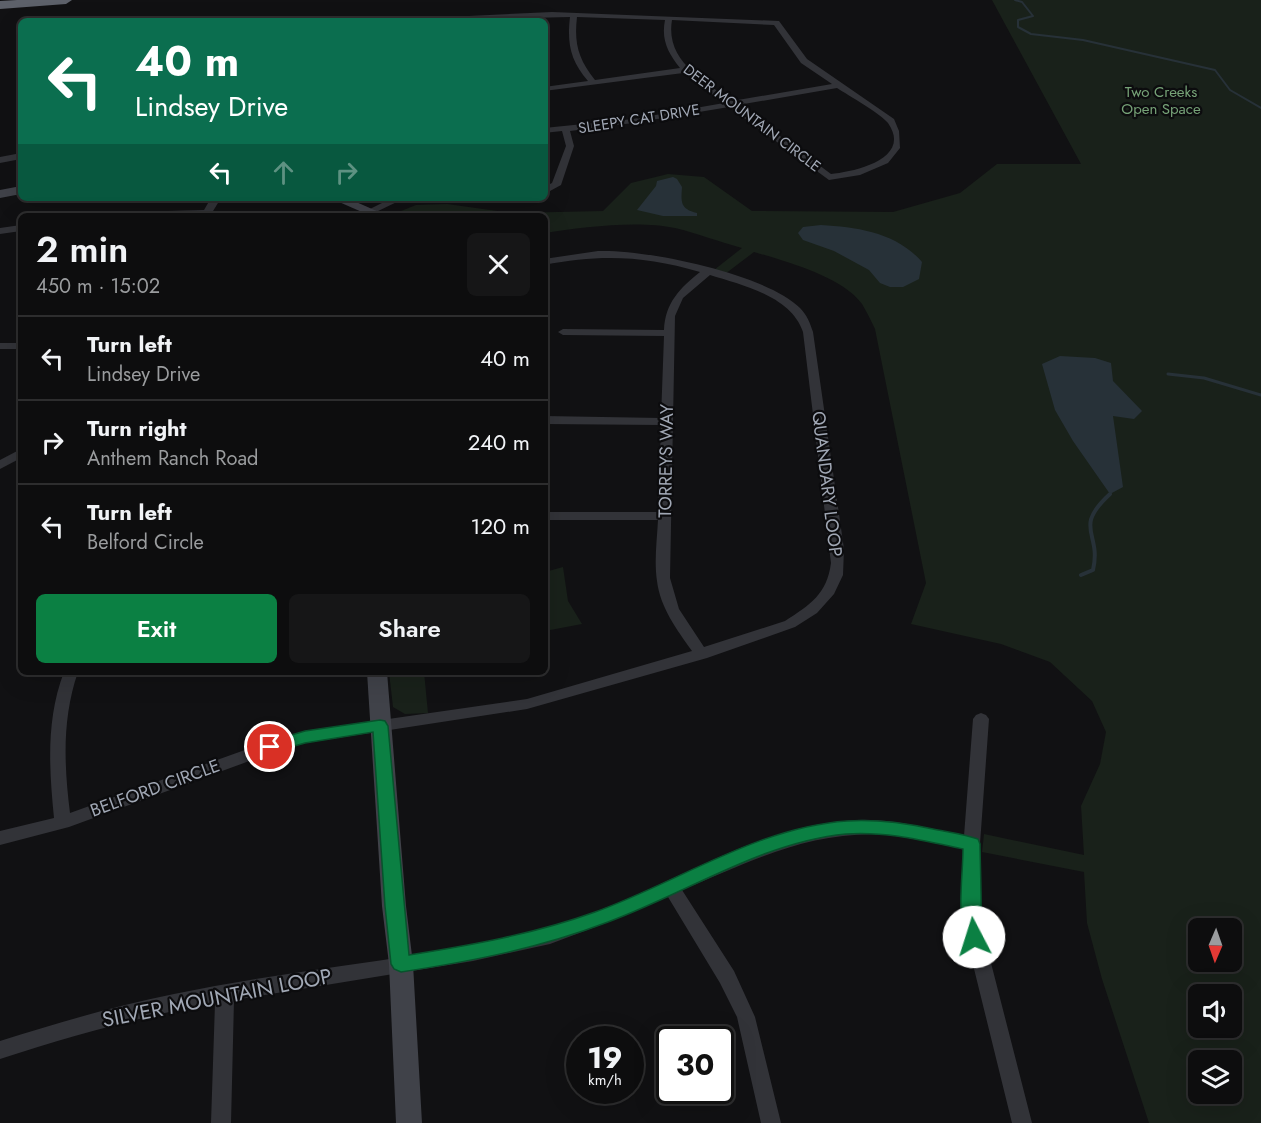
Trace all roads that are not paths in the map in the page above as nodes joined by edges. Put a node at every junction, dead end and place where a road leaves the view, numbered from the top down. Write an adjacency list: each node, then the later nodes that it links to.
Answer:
1 (66, 0): 2 (highway)
2 (0, 5)
3 (574, 15): 4 (street); 5 (street); 7 (street)
4 (495, 18)
5 (669, 18): 6 (street, DEER MOUNTAIN CIRCLE); 8 (street, DEER MOUNTAIN CIRCLE)
6 (685, 70): 7 (street); 10 (street, DEER MOUNTAIN CIRCLE)
7 (594, 82): 9 (street)
8 (839, 85): 10 (street, SLEEPY CAT DRIVE); 10 (street, DEER MOUNTAIN CIRCLE)
9 (548, 88)
10 (729, 105): 11 (street, SLEEPY CAT DRIVE)
11 (566, 130): 12 (street, SLEEPY CAT DRIVE); 15 (street)
12 (548, 131)
13 (18, 157): 14 (street)
14 (0, 160)
15 (548, 188)
16 (18, 191): 17 (street)
17 (0, 194)
18 (344, 201): 20 (street)
19 (395, 201): 20 (street)
20 (377, 213)
21 (18, 228): 22 (street)
22 (0, 231)
23 (548, 261): 24 (street, QUANDARY LOOP)
24 (707, 272): 26 (street, TORREYS WAY); 35 (street, QUANDARY LOOP)
25 (563, 332): 26 (street)
26 (669, 333): 30 (street, TORREYS WAY)
27 (0, 346): 28 (street)
28 (18, 346)
29 (548, 420): 30 (street)
30 (667, 422): 34 (street, TORREYS WAY)
31 (18, 455): 32 (street)
32 (0, 465)
33 (548, 516): 34 (street)
34 (664, 516): 35 (street, TORREYS WAY)
35 (702, 654): 39 (street, QUANDARY LOOP)
36 (70, 675): 40 (street)
37 (376, 675): 39 (street)
38 (981, 718): 42 (street)
39 (380, 726): 40 (street, BELFORD CIRCLE); 44 (street)
40 (63, 822): 41 (street, BELFORD CIRCLE)
41 (0, 838)
42 (972, 844): 43 (street, SILVER MOUNTAIN LOOP); 50 (street)
43 (671, 887): 44 (street, SILVER MOUNTAIN LOOP); 49 (street)
44 (401, 964): 45 (street, SILVER MOUNTAIN LOOP); 48 (street)
45 (225, 994): 46 (street, SILVER MOUNTAIN LOOP); 47 (street)
46 (0, 1050)
47 (221, 1123)
48 (409, 1123)
49 (771, 1123)
50 (1022, 1123)

